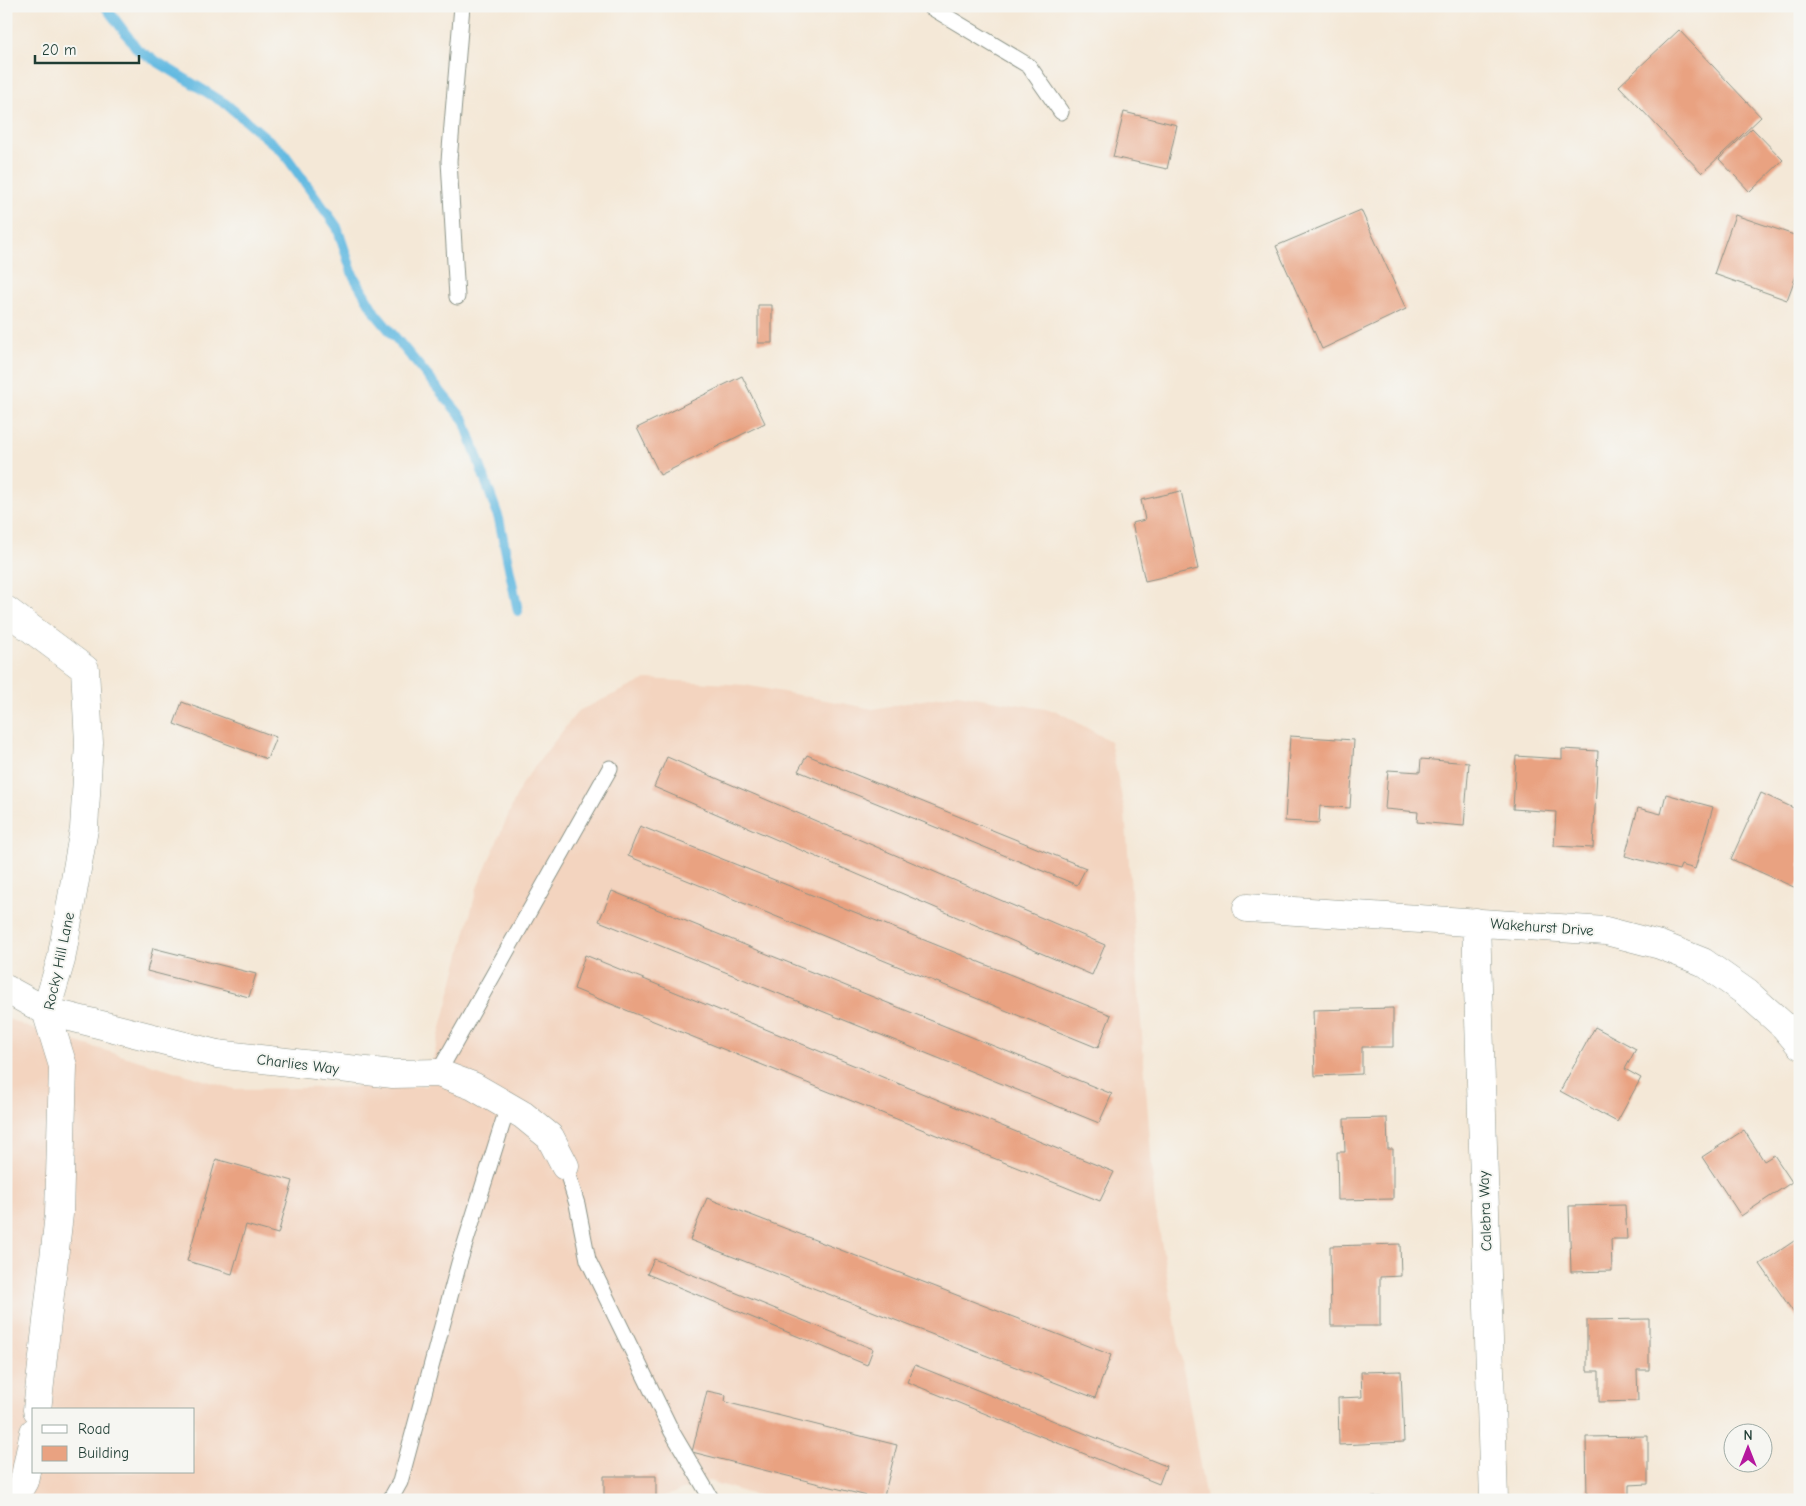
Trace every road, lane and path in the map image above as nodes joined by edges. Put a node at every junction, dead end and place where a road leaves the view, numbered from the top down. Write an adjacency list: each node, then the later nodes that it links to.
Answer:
1 (462, 6): 4 (lane)
2 (929, 6): 3 (lane)
3 (1061, 112)
4 (457, 297)
5 (6, 610): 10 (street, Rocky Hill Lane)
6 (610, 768): 12 (lane)
7 (1247, 908): 8 (street, Wakehurst Drive)
8 (1476, 922): 11 (street, Wakehurst Drive); 20 (street, Calebra Way)
9 (6, 989): 10 (street, Charlies Way)
10 (46, 1010): 12 (street, Charlies Way); 15 (street, Rocky Hill Lane)
11 (1800, 1045)
12 (438, 1073): 13 (street, Charlies Way)
13 (508, 1106): 14 (street, Charlies Way); 18 (lane)
14 (566, 1166): 19 (lane)
15 (37, 1408)
16 (32, 1442): 17 (street)
17 (13, 1500)
18 (390, 1500)
19 (712, 1500)
20 (1494, 1500)

